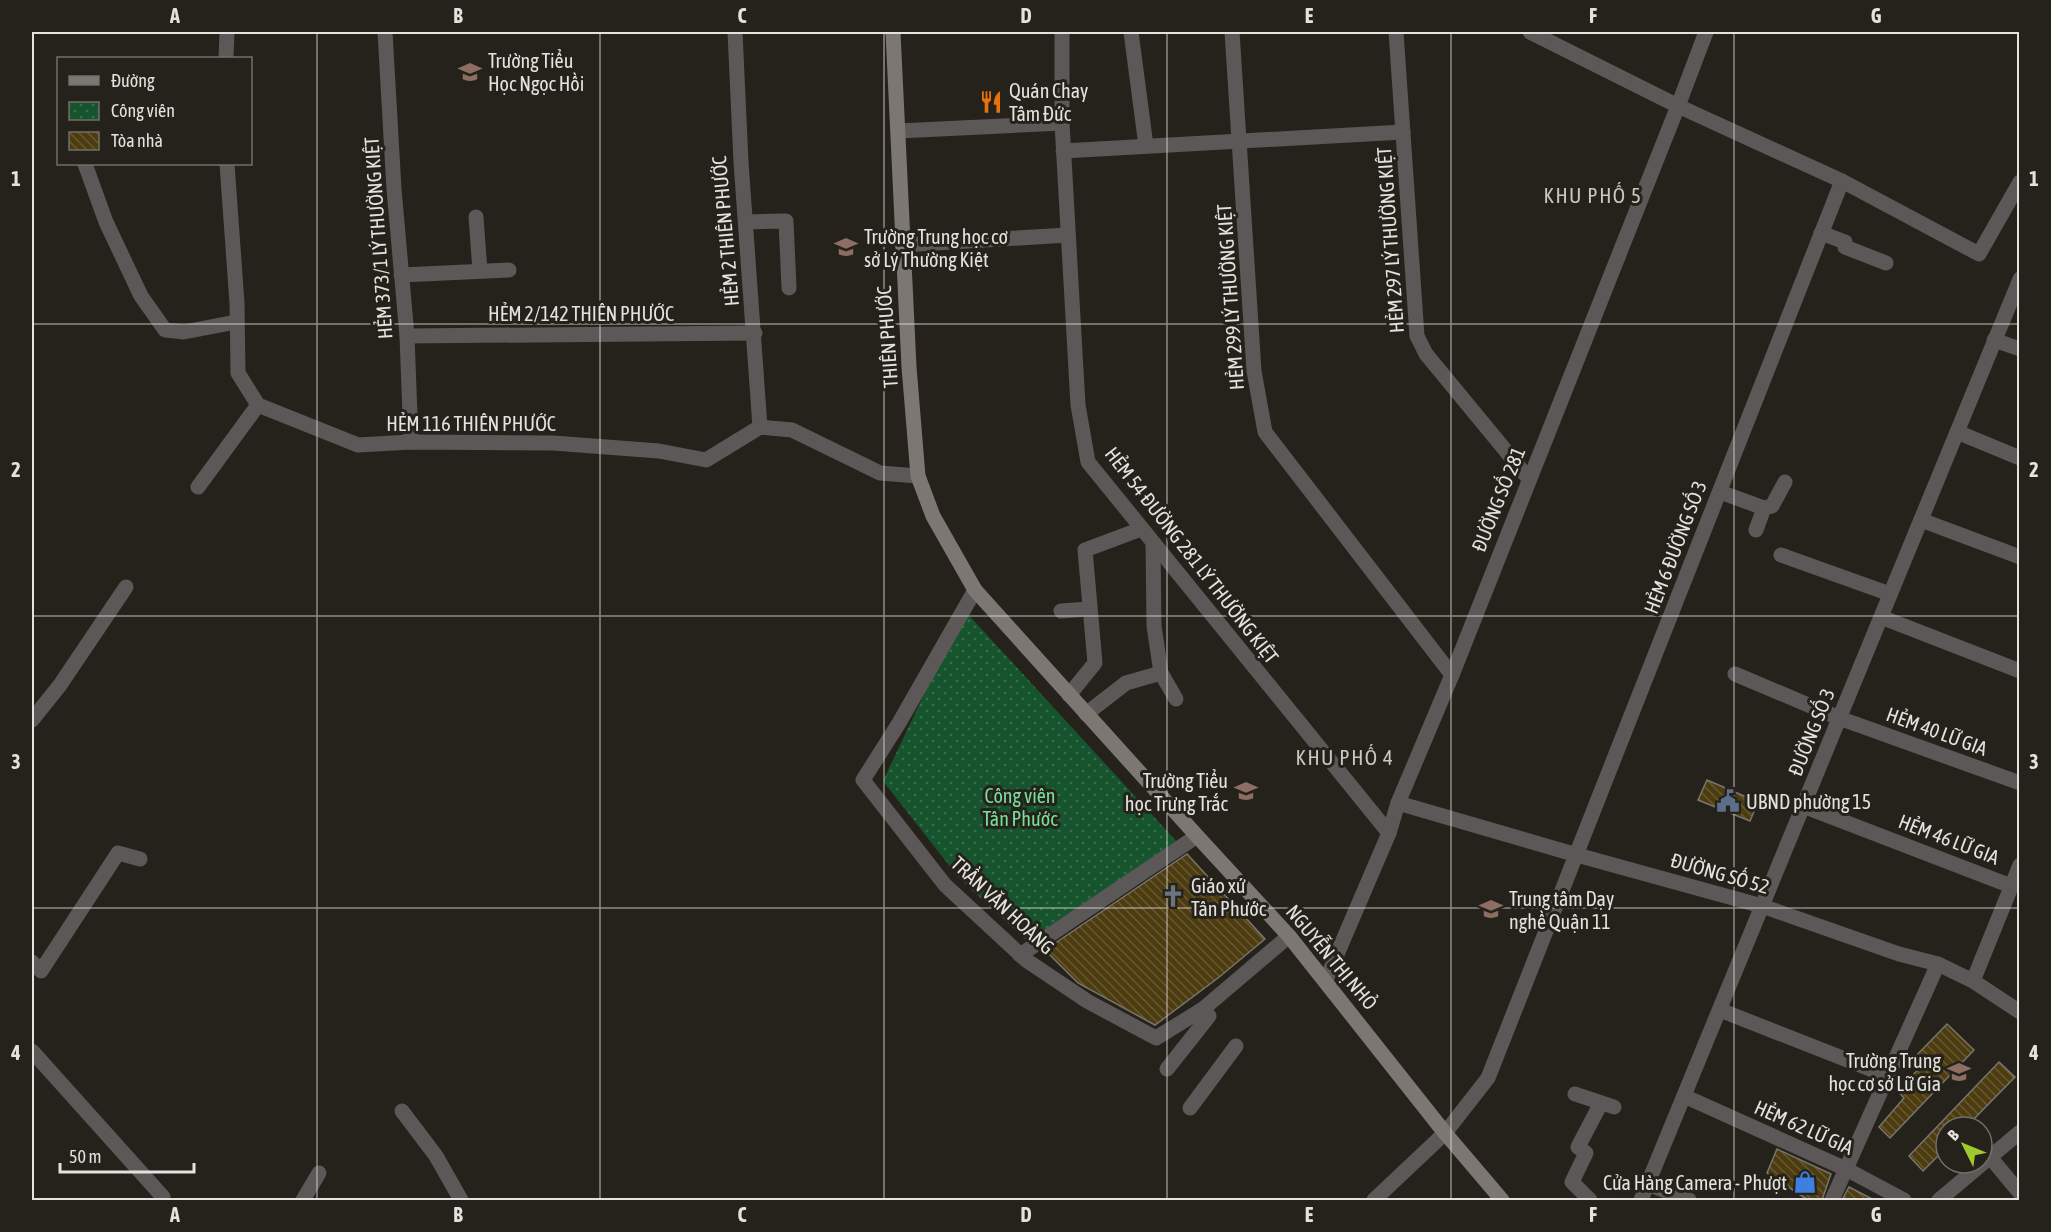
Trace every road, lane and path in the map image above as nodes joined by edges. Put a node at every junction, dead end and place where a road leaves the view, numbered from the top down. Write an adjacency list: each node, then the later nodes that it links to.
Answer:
1 (227, 32): 11 (street)
2 (385, 32): 31 (street, HẺM 373/1 LÝ THƯỜNG KIỆT)
3 (735, 32): 24 (street, HẺM 2 THIÊN PHƯỚC)
4 (893, 32): 14 (street, THIÊN PHƯỚC)
5 (1062, 32): 13 (street, HẺM 54 ĐƯỜNG 281 LÝ THƯỜNG KIỆT)
6 (1131, 32): 17 (street)
7 (1232, 32): 16 (street, HẺM 299 LÝ THƯỜNG KIỆT)
8 (1396, 32): 15 (street, HẺM 297 LÝ THƯỜNG KIỆT)
9 (1530, 32): 12 (street)
10 (1706, 32): 12 (street, ĐƯỜNG SỐ 281)
11 (226, 57)
12 (1678, 106): 21 (street); 45 (street, ĐƯỜNG SỐ 281)
13 (1062, 123): 14 (street); 18 (street, HẺM 54 ĐƯỜNG 281 LÝ THƯỜNG KIỆT)
14 (898, 131): 27 (street, THIÊN PHƯỚC)
15 (1403, 132): 16 (street); 45 (street, HẺM 297 LÝ THƯỜNG KIỆT)
16 (1240, 141): 17 (street); 65 (street, HẺM 299 LÝ THƯỜNG KIỆT)
17 (1146, 146): 18 (street)
18 (1063, 151): 26 (street, HẺM 54 ĐƯỜNG 281 LÝ THƯỜNG KIỆT)
19 (85, 165): 34 (street)
20 (227, 165): 34 (street)
21 (1842, 181): 22 (street); 25 (street, HẺM 6 ĐƯỜNG SỐ 3)
22 (2018, 186)
23 (476, 217): 30 (street)
24 (746, 222): 33 (street); 35 (street, HẺM 2 THIÊN PHƯỚC)
25 (1821, 233): 28 (street); 48 (street, HẺM 6 ĐƯỜNG SỐ 3)
26 (1068, 235): 27 (street); 51 (street, HẺM 54 ĐƯỜNG 281 LÝ THƯỜNG KIỆT)
27 (902, 245): 44 (street, THIÊN PHƯỚC)
28 (1886, 263)
29 (509, 270): 30 (street)
30 (480, 271): 31 (street)
31 (401, 275): 36 (street, HẺM 373/1 LÝ THƯỜNG KIỆT)
32 (2019, 279): 37 (street, ĐƯỜNG SỐ 3)
33 (789, 288)
34 (236, 322): 39 (street)
35 (755, 333): 36 (street, HẺM 2/142 THIÊN PHƯỚC); 40 (street, HẺM 2 THIÊN PHƯỚC)
36 (406, 336): 42 (street, HẺM 373/1 LÝ THƯỜNG KIỆT)
37 (1994, 340): 38 (street); 41 (street, ĐƯỜNG SỐ 3)
38 (2019, 349)
39 (258, 405): 42 (street, HẺM 116 THIÊN PHƯỚC); 47 (street)
40 (760, 427): 42 (street, HẺM 116 THIÊN PHƯỚC); 44 (street)
41 (1957, 432): 43 (street); 50 (street, ĐƯỜNG SỐ 3)
42 (411, 442)
43 (2019, 458)
44 (918, 476): 57 (street, THIÊN PHƯỚC)
45 (1529, 479): 65 (street, ĐƯỜNG SỐ 281)
46 (1785, 482): 49 (street)
47 (198, 487)
48 (1720, 492): 49 (street); 76 (street, HẺM 6 ĐƯỜNG SỐ 3)
49 (1764, 508): 52 (street)
50 (1921, 520): 55 (street); 58 (street, ĐƯỜNG SỐ 3)
51 (1141, 529): 53 (street, HẺM 54 ĐƯỜNG 281 LÝ THƯỜNG KIỆT); 59 (street)
52 (1756, 530)
53 (1153, 543): 63 (street); 74 (street, HẺM 54 ĐƯỜNG 281 LÝ THƯỜNG KIỆT)
54 (1781, 555): 58 (street)
55 (2019, 557)
56 (126, 587): 70 (street)
57 (975, 590): 66 (street, NGUYỄN THỊ NHỎ); 82 (street, TRẦN VĂN HOÀNG)
58 (1890, 594): 61 (street, ĐƯỜNG SỐ 3)
59 (1089, 609): 60 (street); 66 (street)
60 (1060, 611)
61 (1881, 617): 62 (street); 69 (street, ĐƯỜNG SỐ 3)
62 (2019, 671)
63 (1161, 673): 67 (street); 68 (street)
64 (1735, 674): 69 (street, HẺM 40 LỮ GIA)
65 (1452, 675): 72 (street, ĐƯỜNG SỐ 281)
66 (1069, 695): 68 (street, NGUYỄN THỊ NHỎ)
67 (1176, 699)
68 (1086, 714): 75 (street, NGUYỄN THỊ NHỎ)
69 (1839, 718): 71 (street, HẺM 40 LỮ GIA); 73 (street, ĐƯỜNG SỐ 3)
70 (32, 720)
71 (2019, 783)
72 (1398, 803): 74 (street, ĐƯỜNG SỐ 281); 76 (street, ĐƯỜNG SỐ 52)
73 (1803, 806): 79 (street, HẺM 46 LỮ GIA); 80 (street, ĐƯỜNG SỐ 3)
74 (1389, 833): 85 (street, ĐƯỜNG SỐ 281)
75 (1197, 836): 81 (street, NGUYỄN THỊ NHỎ); 82 (street)
76 (1577, 855): 80 (street, ĐƯỜNG SỐ 52); 99 (street, HẺM 6 ĐƯỜNG SỐ 3)
77 (140, 859): 83 (street)
78 (2019, 865): 79 (street)
79 (2012, 886): 86 (street)
80 (1762, 906): 84 (street, ĐƯỜNG SỐ 52); 87 (street, ĐƯỜNG SỐ 3)
81 (1289, 936): 82 (street, TRẦN VĂN HOÀNG); 85 (street, NGUYỄN THỊ NHỎ)
82 (1020, 955)
83 (32, 962)
84 (1938, 964): 86 (street, ĐƯỜNG SỐ 52); 93 (street)
85 (1326, 980): 99 (street, NGUYỄN THỊ NHỎ)
86 (1973, 981): 88 (street, ĐƯỜNG SỐ 52)
87 (1720, 1010): 93 (street); 95 (street, ĐƯỜNG SỐ 3)
88 (2019, 1012)
89 (1209, 1016): 92 (street)
90 (1236, 1046): 96 (street)
91 (32, 1051): 107 (street)
92 (1167, 1069)
93 (1888, 1076): 102 (street)
94 (1575, 1094): 112 (street)
95 (1684, 1096): 102 (street, HẺM 62 LỮ GIA); 105 (street, ĐƯỜNG SỐ 3)
96 (1190, 1108)
97 (402, 1111): 109 (street)
98 (2019, 1132): 100 (street)
99 (1445, 1133): 110 (street, HẺM 6 ĐƯỜNG SỐ 3); 111 (street, NGUYỄN THỊ NHỎ)
100 (1994, 1154)
101 (1994, 1162): 106 (street)
102 (1846, 1169): 115 (street); 116 (street, HẺM 62 LỮ GIA)
103 (319, 1173): 108 (street)
104 (1969, 1175): 117 (street)
105 (1648, 1184): 113 (street, ĐƯỜNG SỐ 3); 114 (street)
106 (2019, 1193)
107 (163, 1197)
108 (303, 1200)
109 (461, 1200)
110 (1374, 1200)
111 (1502, 1200)
112 (1590, 1200)
113 (1641, 1200)
114 (1689, 1200)
115 (1832, 1200)
116 (1904, 1200)
117 (1939, 1200)

